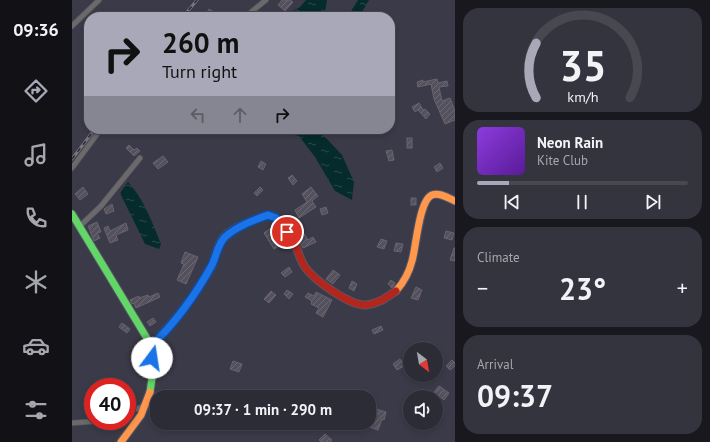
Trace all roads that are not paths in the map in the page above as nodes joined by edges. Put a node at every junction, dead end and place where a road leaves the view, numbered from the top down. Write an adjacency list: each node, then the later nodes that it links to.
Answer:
1 (99, 0): 3 (street)
2 (266, 0): 4 (street)
3 (87, 12)
4 (251, 12)
5 (84, 14): 6 (street)
6 (72, 26)
7 (98, 134): 9 (street)
8 (140, 158): 12 (street)
9 (72, 168)
10 (455, 201): 13 (street)
11 (72, 214): 12 (street)
12 (80, 226): 13 (street)
13 (152, 345): 14 (street)
14 (146, 406): 15 (street); 18 (street)
15 (136, 409)
16 (84, 422): 17 (street)
17 (72, 423)
18 (121, 442)

